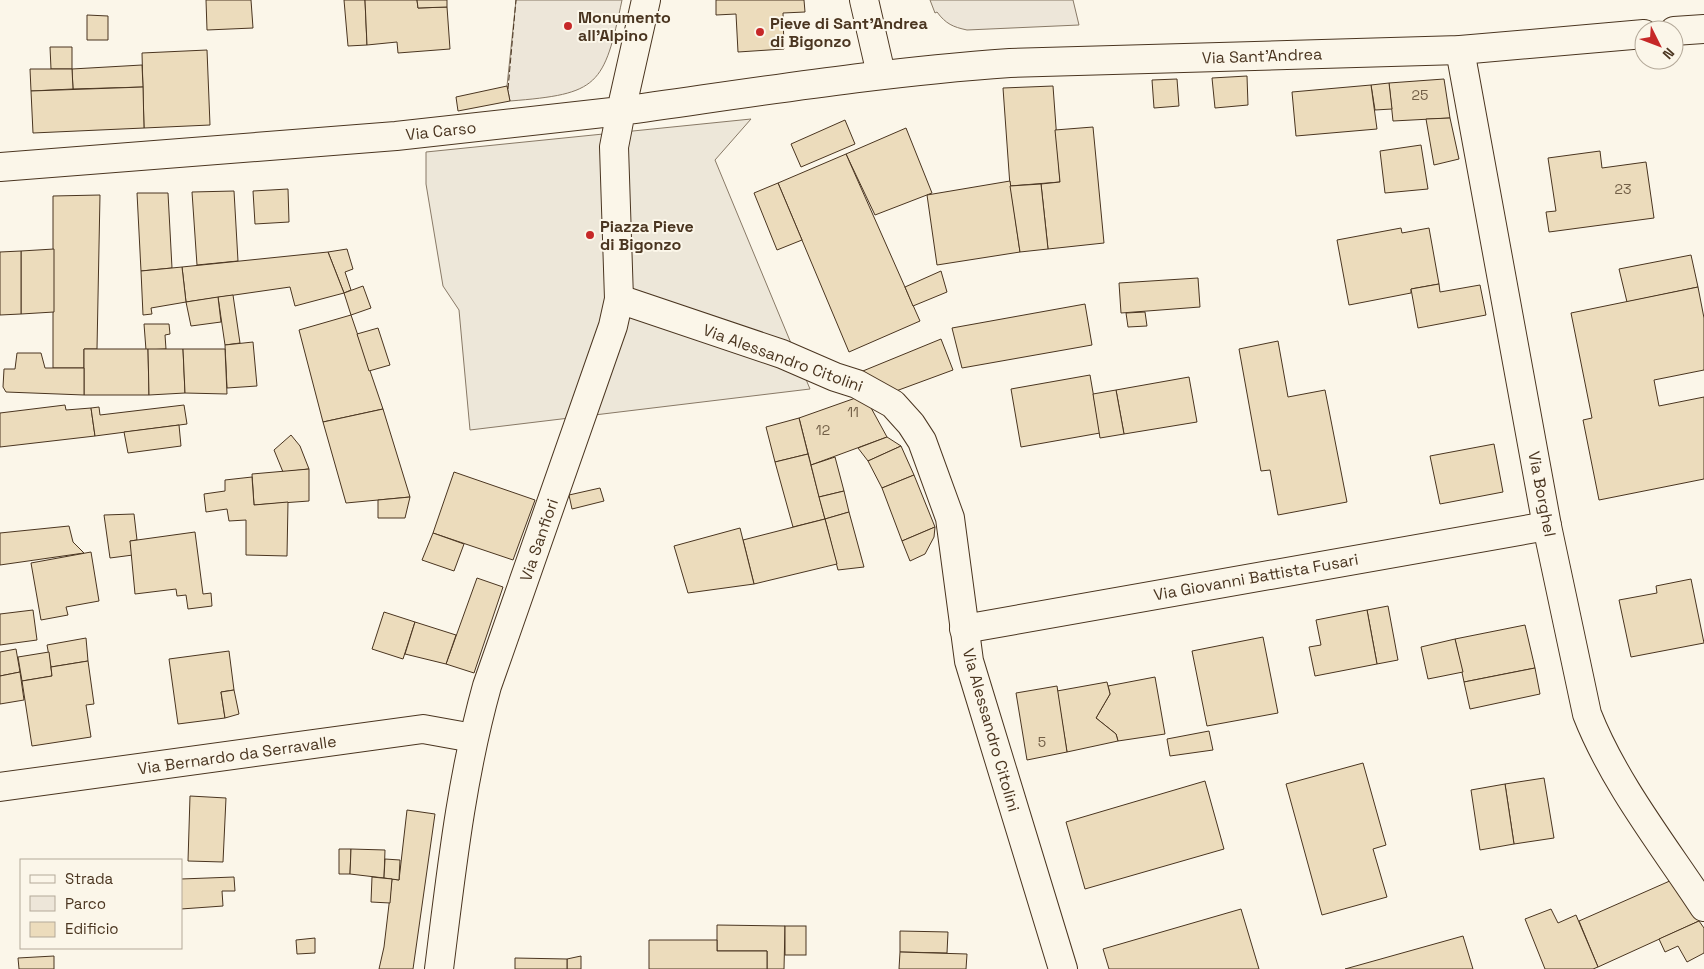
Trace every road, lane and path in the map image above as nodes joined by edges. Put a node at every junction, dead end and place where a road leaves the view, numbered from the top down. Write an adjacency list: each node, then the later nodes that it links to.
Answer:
1 (646, 0): 8 (street, Via Sanfiori)
2 (864, 0): 7 (street)
3 (1704, 29): 4 (street)
4 (1684, 30)
5 (1634, 35): 6 (street, Via Sant'Andrea)
6 (1460, 50): 7 (street, Via Sant'Andrea); 11 (street, Via Borghel)
7 (881, 74): 8 (street, Via Carso)
8 (622, 111): 9 (street, Via Carso); 10 (street, Via Sanfiori)
9 (0, 168)
10 (618, 299): 12 (street, Via Alessandro Citolini); 13 (street, Via Sanfiori)
11 (1547, 526): 12 (street, Via Giovanni Battista Fusari); 15 (street, Via Borghel)
12 (964, 629): 17 (street, Via Alessandro Citolini)
13 (472, 738): 14 (street, Via Bernardo da Serravalle); 16 (street, Via Sanfiori)
14 (0, 787)
15 (1704, 907)
16 (439, 969)
17 (1063, 969)

